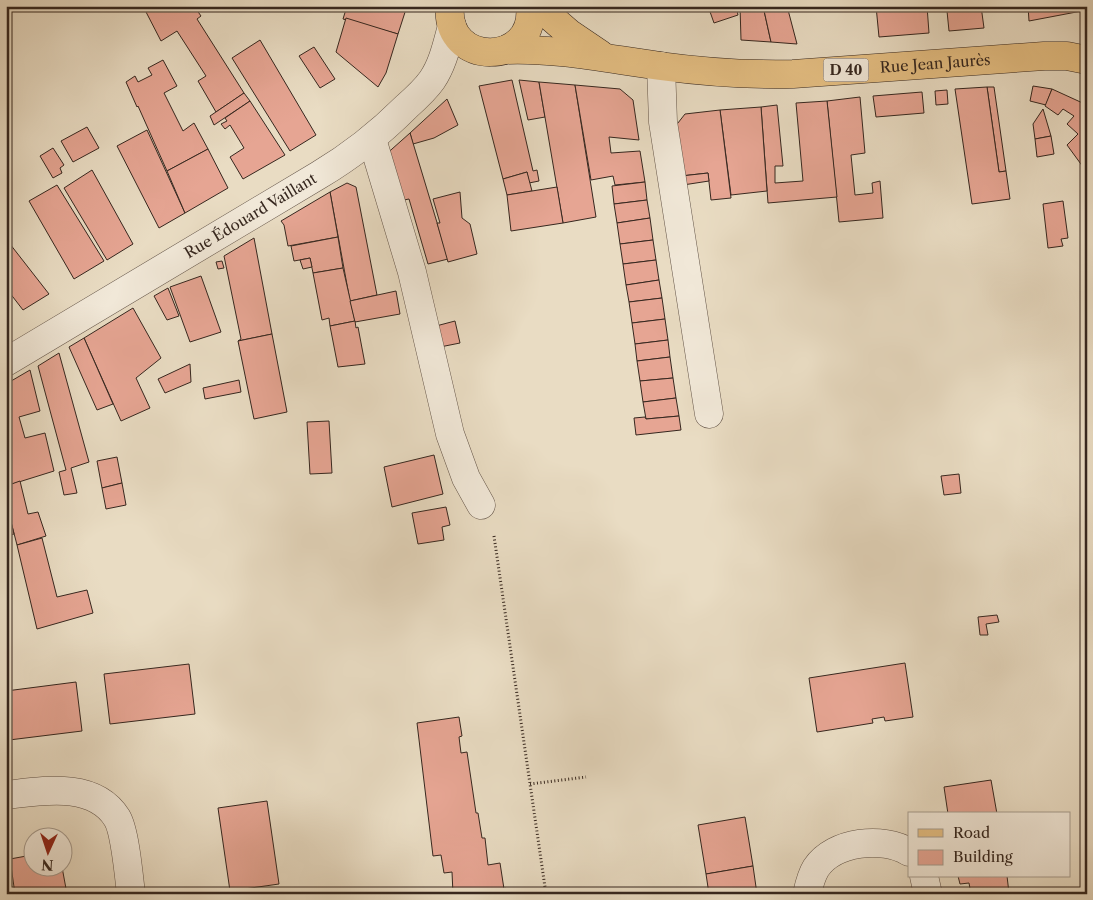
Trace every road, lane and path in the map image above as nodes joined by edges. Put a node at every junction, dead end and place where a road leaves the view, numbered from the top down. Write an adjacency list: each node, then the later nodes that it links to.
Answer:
1 (530, 6): 4 (main road)
2 (538, 6): 5 (main road, Rue Jean Jaurès / D 40)
3 (451, 16): 4 (main road, Rue Jean Jaurès); 8 (street, Rue Édouard Vaillant)
4 (505, 50): 5 (main road, Rue Jean Jaurès / D 40)
5 (605, 57): 7 (main road, Rue Jean Jaurès / D 40)
6 (1087, 60): 7 (main road, Rue Jean Jaurès / D 40)
7 (661, 66): 10 (street)
8 (372, 139): 9 (street, Rue Édouard Vaillant); 11 (street)
9 (6, 362)
10 (709, 414)
11 (481, 506): 13 (path)
12 (586, 777): 13 (path)
13 (530, 784): 18 (path)
14 (6, 795): 17 (street)
15 (908, 851): 19 (street)
16 (924, 878): 20 (street)
17 (131, 894)
18 (546, 894)
19 (807, 894)
20 (928, 894)

